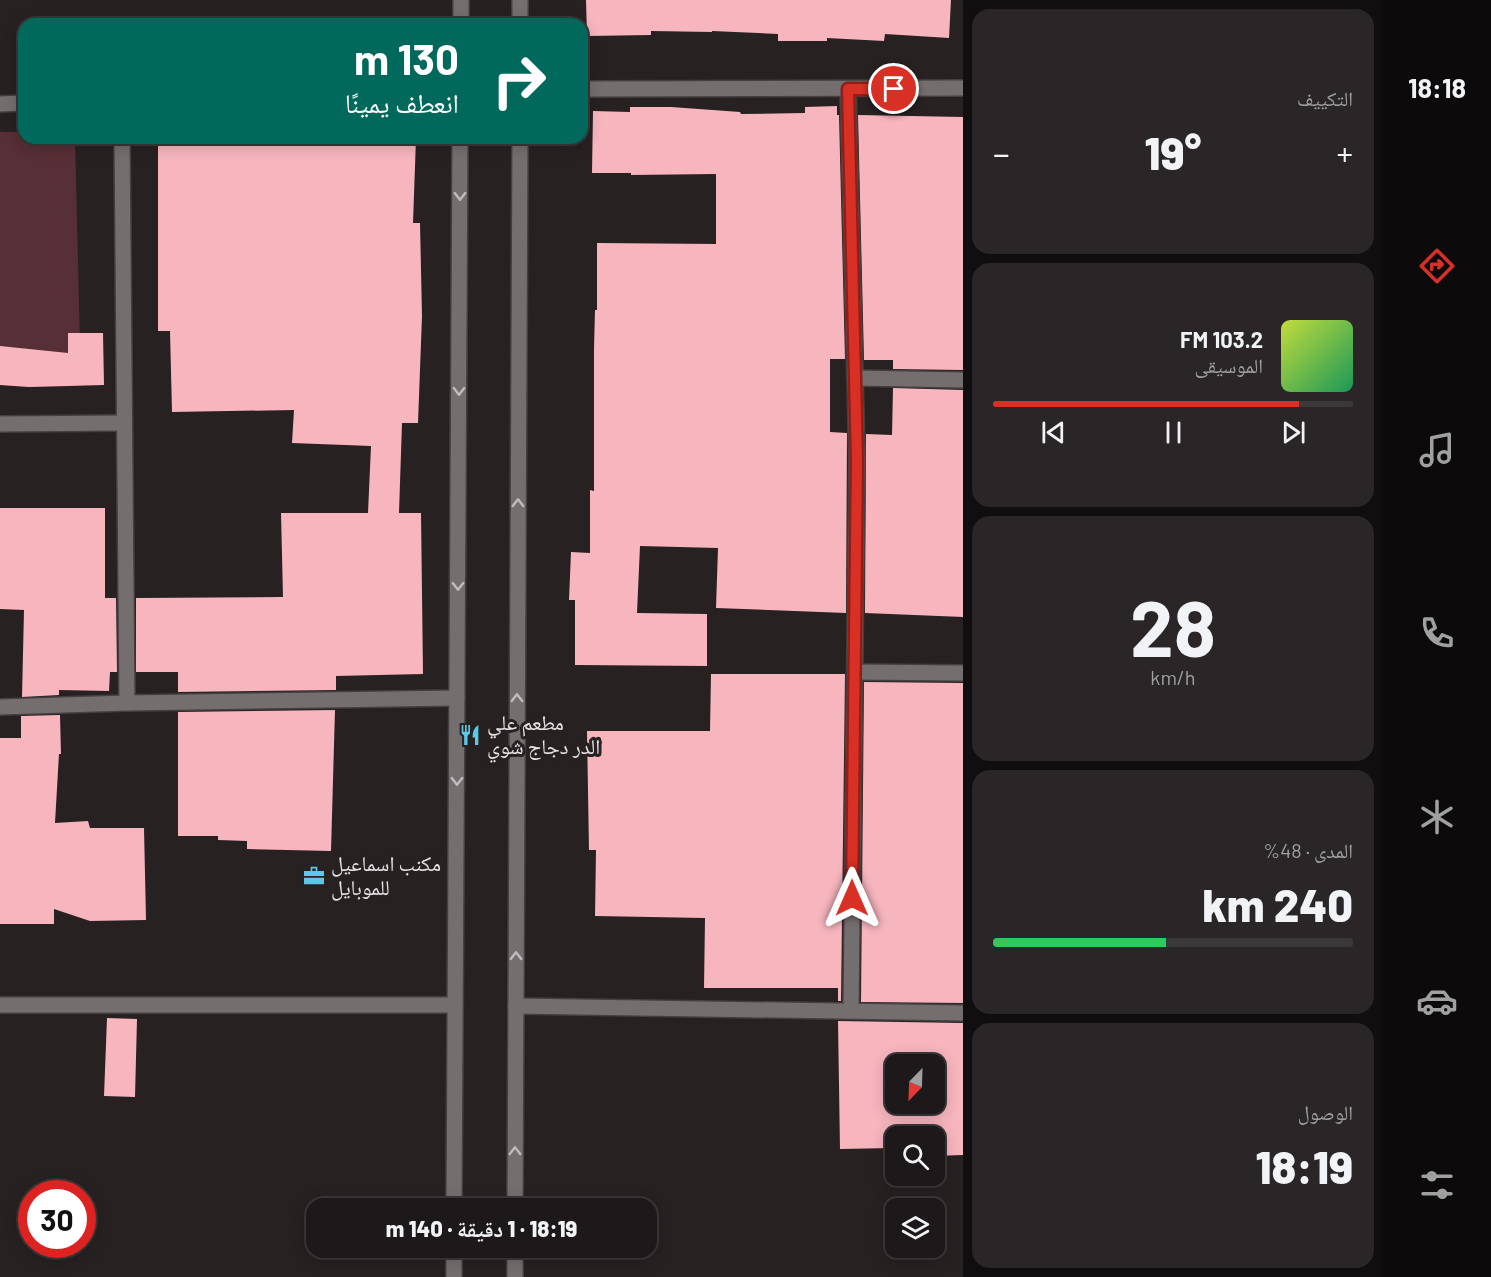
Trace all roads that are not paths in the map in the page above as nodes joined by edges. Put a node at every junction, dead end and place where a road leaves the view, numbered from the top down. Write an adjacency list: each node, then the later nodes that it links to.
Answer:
1 (461, 0): 3 (street)
2 (520, 0): 4 (street)
3 (461, 18)
4 (520, 18)
5 (963, 87): 7 (street)
6 (588, 89): 7 (street)
7 (848, 89): 13 (street)
8 (18, 103): 9 (street)
9 (0, 104)
10 (122, 144): 15 (street)
11 (460, 144): 19 (street, one-way to 19)
12 (520, 144): 24 (street, one-way to 12)
13 (855, 378): 14 (street); 17 (street)
14 (963, 380)
15 (124, 423): 16 (street); 20 (street)
16 (0, 424)
17 (855, 672): 18 (street); 25 (street)
18 (963, 673)
19 (457, 698): 20 (street); 23 (street, one-way to 23)
20 (127, 703): 21 (street)
21 (0, 707)
22 (0, 1005): 23 (street)
23 (455, 1005): 27 (street)
24 (516, 1006): 25 (street); 28 (street, one-way to 24)
25 (851, 1011): 26 (street)
26 (963, 1013)
27 (454, 1198)
28 (515, 1198)
29 (454, 1258): 31 (street)
30 (515, 1258): 32 (street)
31 (454, 1277)
32 (515, 1277)

